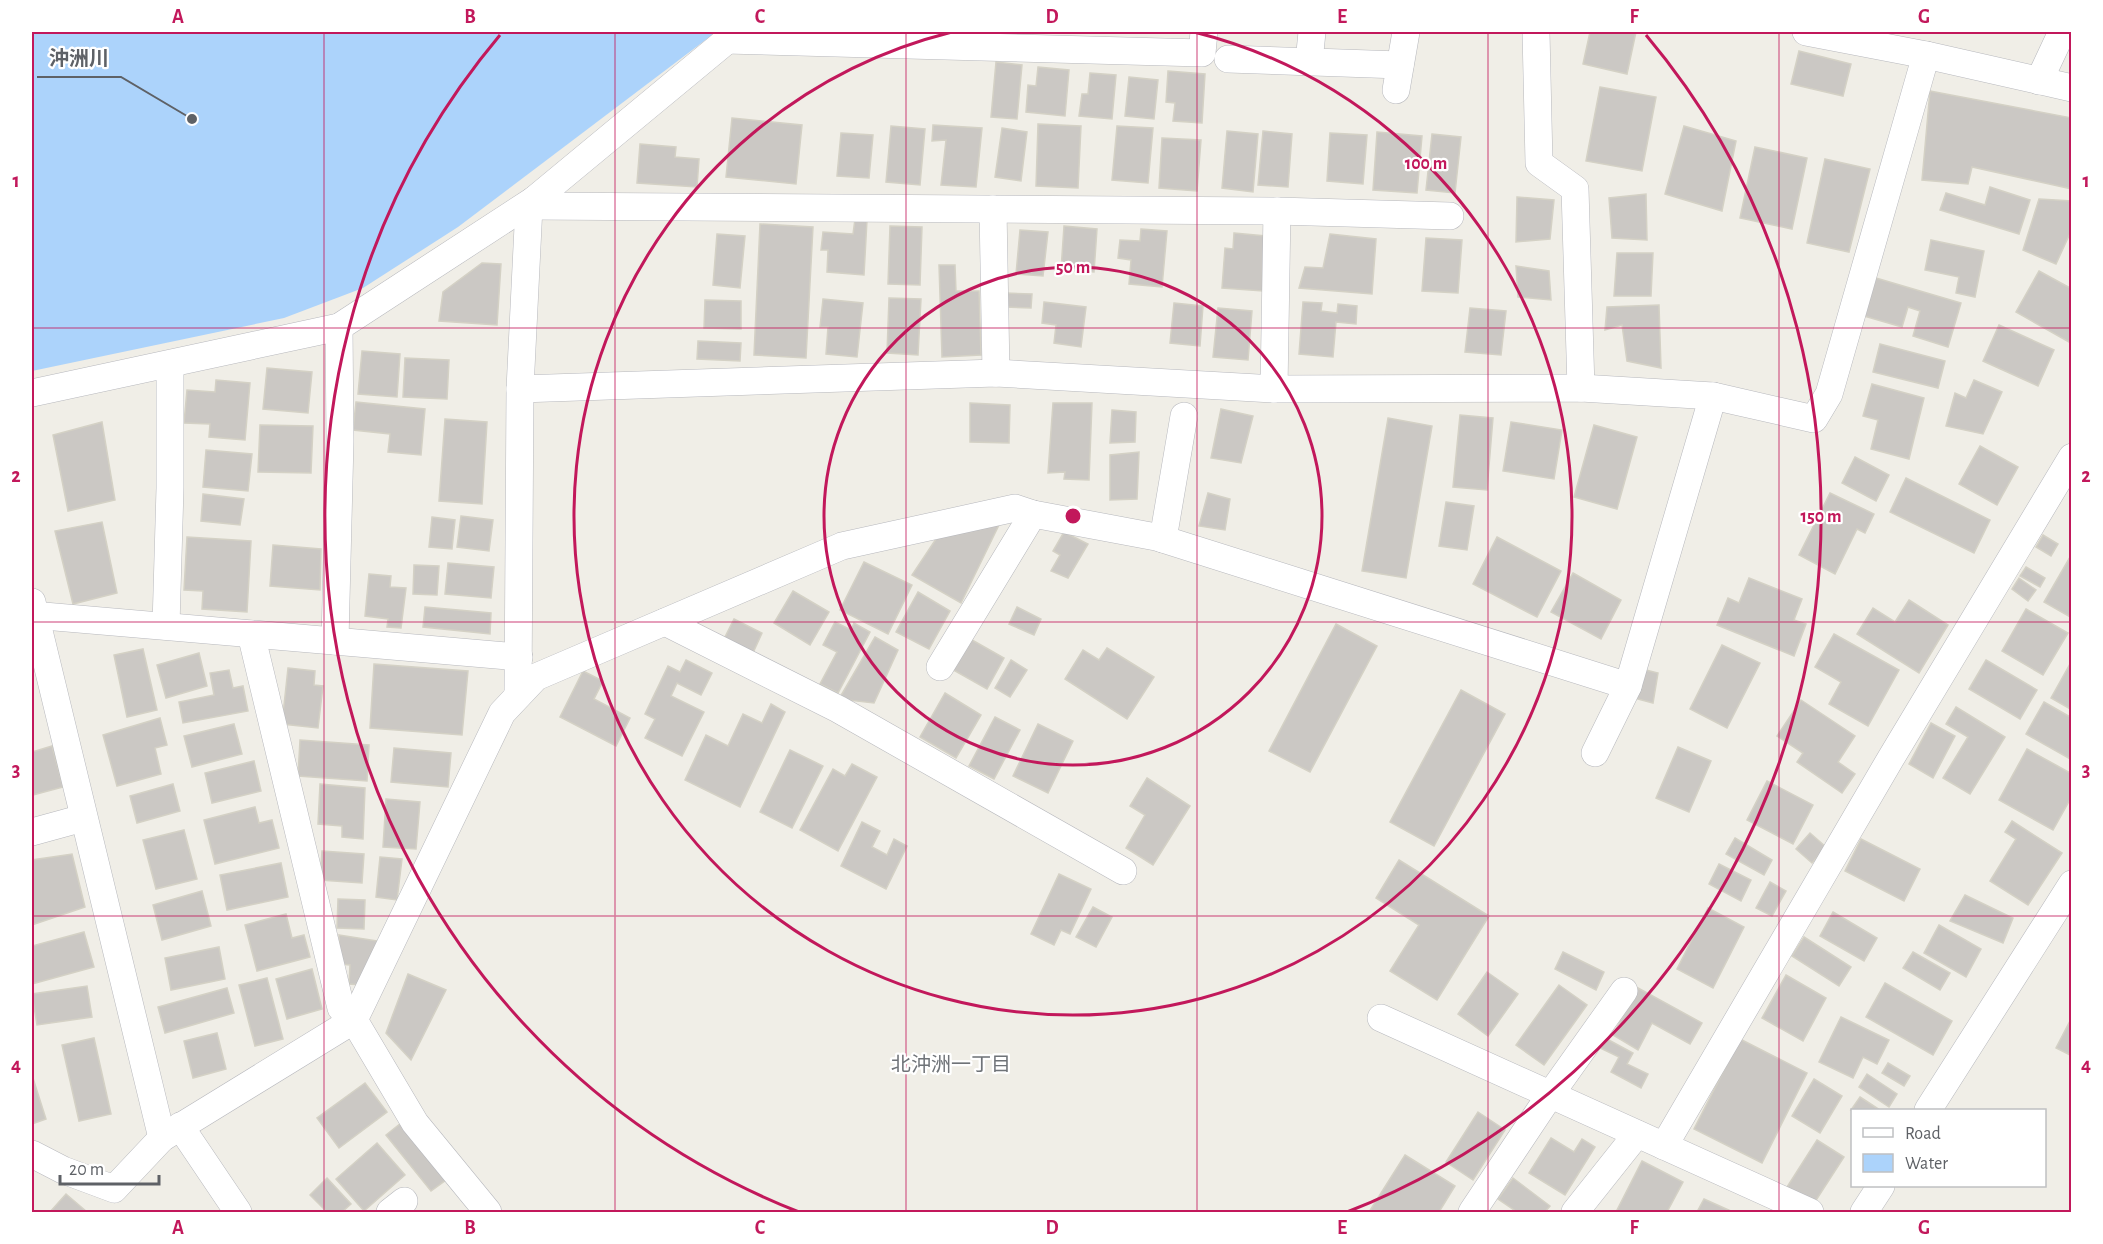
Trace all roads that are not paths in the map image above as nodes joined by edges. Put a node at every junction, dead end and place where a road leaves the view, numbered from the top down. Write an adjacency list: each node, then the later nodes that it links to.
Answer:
1 (1204, 32): 9 (street)
2 (1312, 32): 12 (street)
3 (1406, 32): 12 (street)
4 (1536, 32): 22 (street)
5 (1806, 32): 10 (street)
6 (2062, 32): 13 (street)
7 (732, 36): 8 (street); 15 (street)
8 (989, 39): 9 (street)
9 (1122, 41)
10 (1926, 55): 13 (street); 26 (street)
11 (1228, 59): 12 (street)
12 (1309, 62)
13 (2039, 81): 14 (street)
14 (2072, 88)
15 (532, 203): 16 (street); 19 (street); 23 (street)
16 (993, 209): 17 (street); 21 (street)
17 (1277, 211): 18 (street); 24 (street)
18 (1449, 216)
19 (339, 327): 20 (street); 35 (street)
20 (170, 363): 25 (street); 33 (street)
21 (996, 373): 23 (street); 24 (street)
22 (1581, 388): 24 (street); 26 (street)
23 (520, 389): 36 (street)
24 (1274, 389)
25 (32, 393)
26 (1713, 396): 38 (street)
27 (1184, 416): 30 (street)
28 (2072, 457): 52 (street)
29 (1033, 514): 30 (street); 32 (street); 37 (street)
30 (1162, 539): 38 (street)
31 (33, 611): 33 (street); 41 (street)
32 (665, 622): 39 (street); 43 (street)
33 (166, 626): 34 (street)
34 (251, 634): 35 (street); 47 (street)
35 (335, 641): 36 (street)
36 (519, 657): 39 (street)
37 (940, 668)
38 (1628, 686): 40 (street)
39 (518, 694): 47 (street)
40 (1595, 753)
41 (83, 818): 42 (street); 50 (street)
42 (32, 832)
43 (1123, 871)
44 (2072, 884): 49 (street)
45 (1624, 991): 48 (street)
46 (1381, 1018): 48 (street)
47 (354, 1020): 50 (street); 56 (street)
48 (1550, 1095): 51 (street); 57 (street)
49 (1929, 1109)
50 (171, 1132): 53 (street); 55 (street)
51 (1637, 1134): 52 (street); 58 (street)
52 (1664, 1146): 59 (street)
53 (32, 1154)
54 (1880, 1187): 60 (street)
55 (238, 1212)
56 (488, 1212)
57 (1472, 1212)
58 (1575, 1212)
59 (1810, 1212)
60 (1864, 1212)

